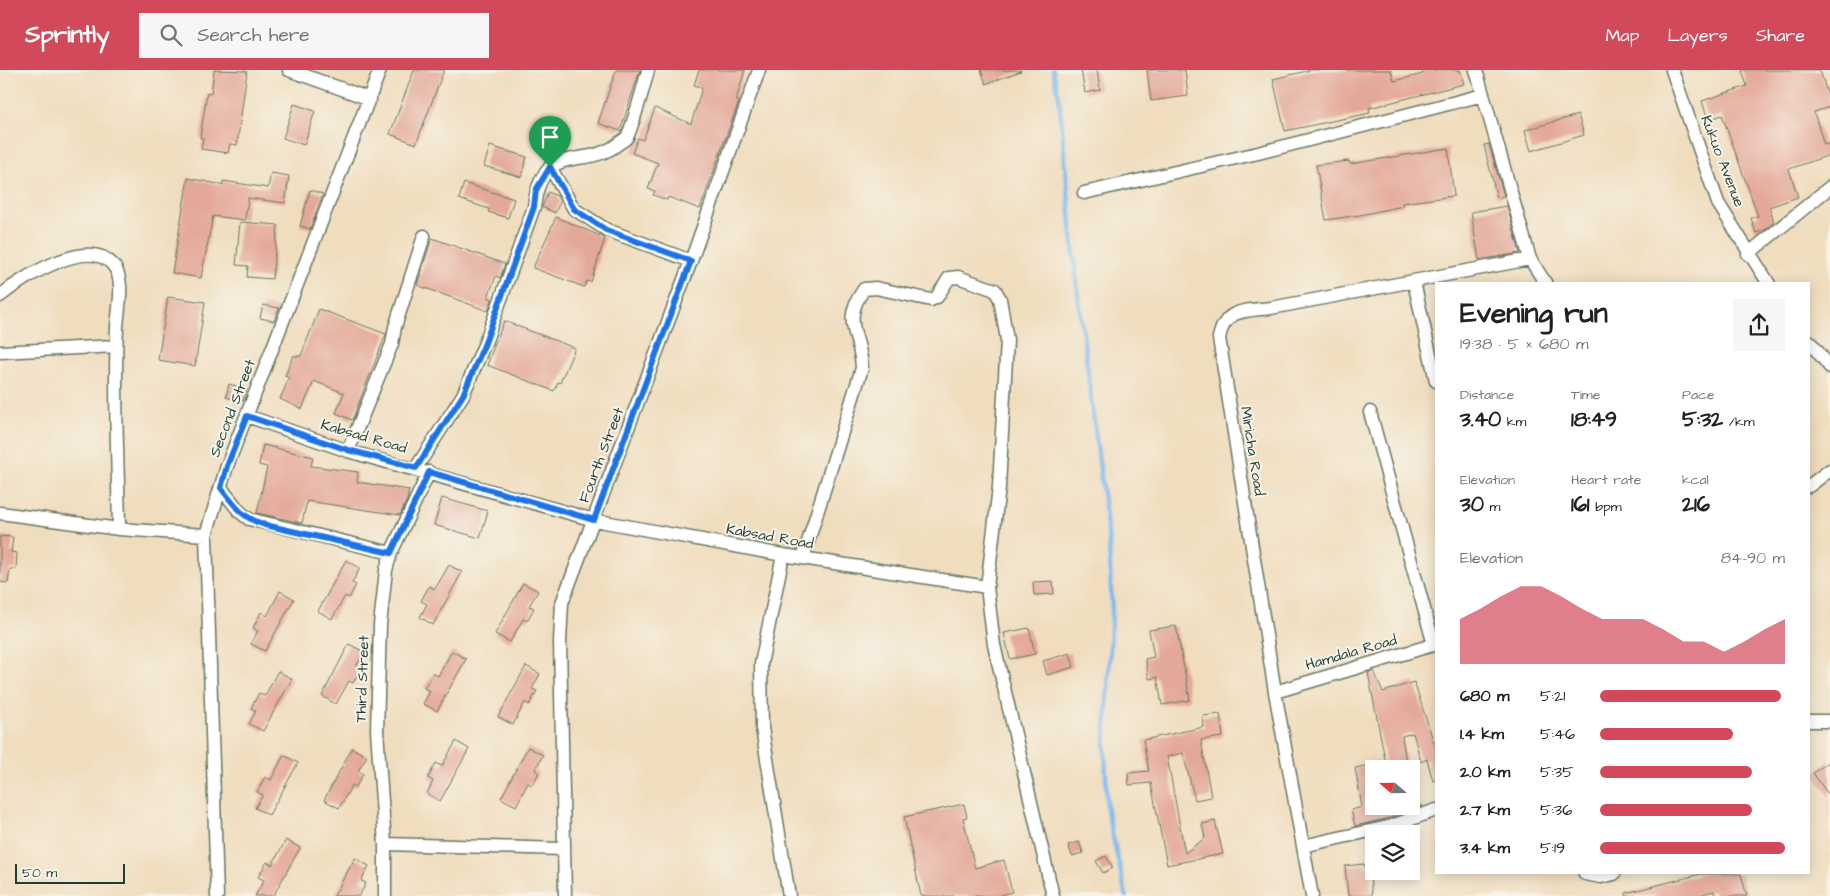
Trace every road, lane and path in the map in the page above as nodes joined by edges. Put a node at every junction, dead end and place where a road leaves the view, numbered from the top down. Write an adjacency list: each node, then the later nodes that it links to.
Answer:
1 (289, 70): 8 (street)
2 (380, 70): 8 (street, Second Street)
3 (648, 70): 9 (street)
4 (759, 70): 15 (street, Fourth Street)
5 (1476, 70): 7 (street)
6 (1672, 70): 13 (street, Kukuo Avenue)
7 (1483, 94): 11 (street); 14 (street)
8 (370, 98): 26 (street, Second Street)
9 (550, 167): 15 (street); 28 (street)
10 (1830, 187): 13 (street)
11 (1084, 194)
12 (424, 236): 27 (street)
13 (1748, 254): 18 (street, Kukuo Avenue)
14 (1530, 259): 16 (street, Miricha Road); 17 (street)
15 (691, 261): 34 (street, Fourth Street)
16 (1414, 282): 24 (street); 42 (street, Miricha Road)
17 (1545, 282)
18 (1768, 282)
19 (0, 296): 21 (street)
20 (1810, 342): 23 (street)
21 (116, 346): 22 (street); 35 (street)
22 (0, 352)
23 (1830, 367)
24 (1435, 376)
25 (1370, 412): 41 (street)
26 (247, 416): 27 (street, Kabsad Road); 32 (street, Second Street)
27 (348, 450): 28 (street, Kabsad Road)
28 (416, 468): 30 (street, Kabsad Road)
29 (1830, 470): 31 (street)
30 (429, 472): 34 (street, Kabsad Road); 37 (street, Third Street)
31 (1810, 485)
32 (221, 488): 36 (street, Second Street); 37 (street)
33 (0, 513): 35 (street)
34 (594, 520): 38 (street, Kabsad Road); 48 (street, Fourth Street)
35 (119, 529): 36 (street)
36 (206, 535): 51 (street, Second Street)
37 (391, 553): 46 (street, Third Street)
38 (783, 555): 39 (street, Kabsad Road); 54 (street)
39 (804, 558): 40 (street, Kabsad Road); 40 (street)
40 (987, 587): 55 (street)
41 (1435, 644): 42 (street, Hamdala Road)
42 (1275, 692): 47 (street, Miricha Road)
43 (1810, 721): 44 (street)
44 (1830, 722)
45 (1435, 810): 47 (street)
46 (385, 844): 48 (street); 52 (street, Third Street)
47 (1303, 846): 56 (street, Miricha Road)
48 (563, 849): 53 (street, Fourth Street)
49 (1585, 874): 50 (street)
50 (1614, 874)
51 (217, 896)
52 (385, 896)
53 (565, 896)
54 (789, 896)
55 (1052, 896)
56 (1312, 896)

